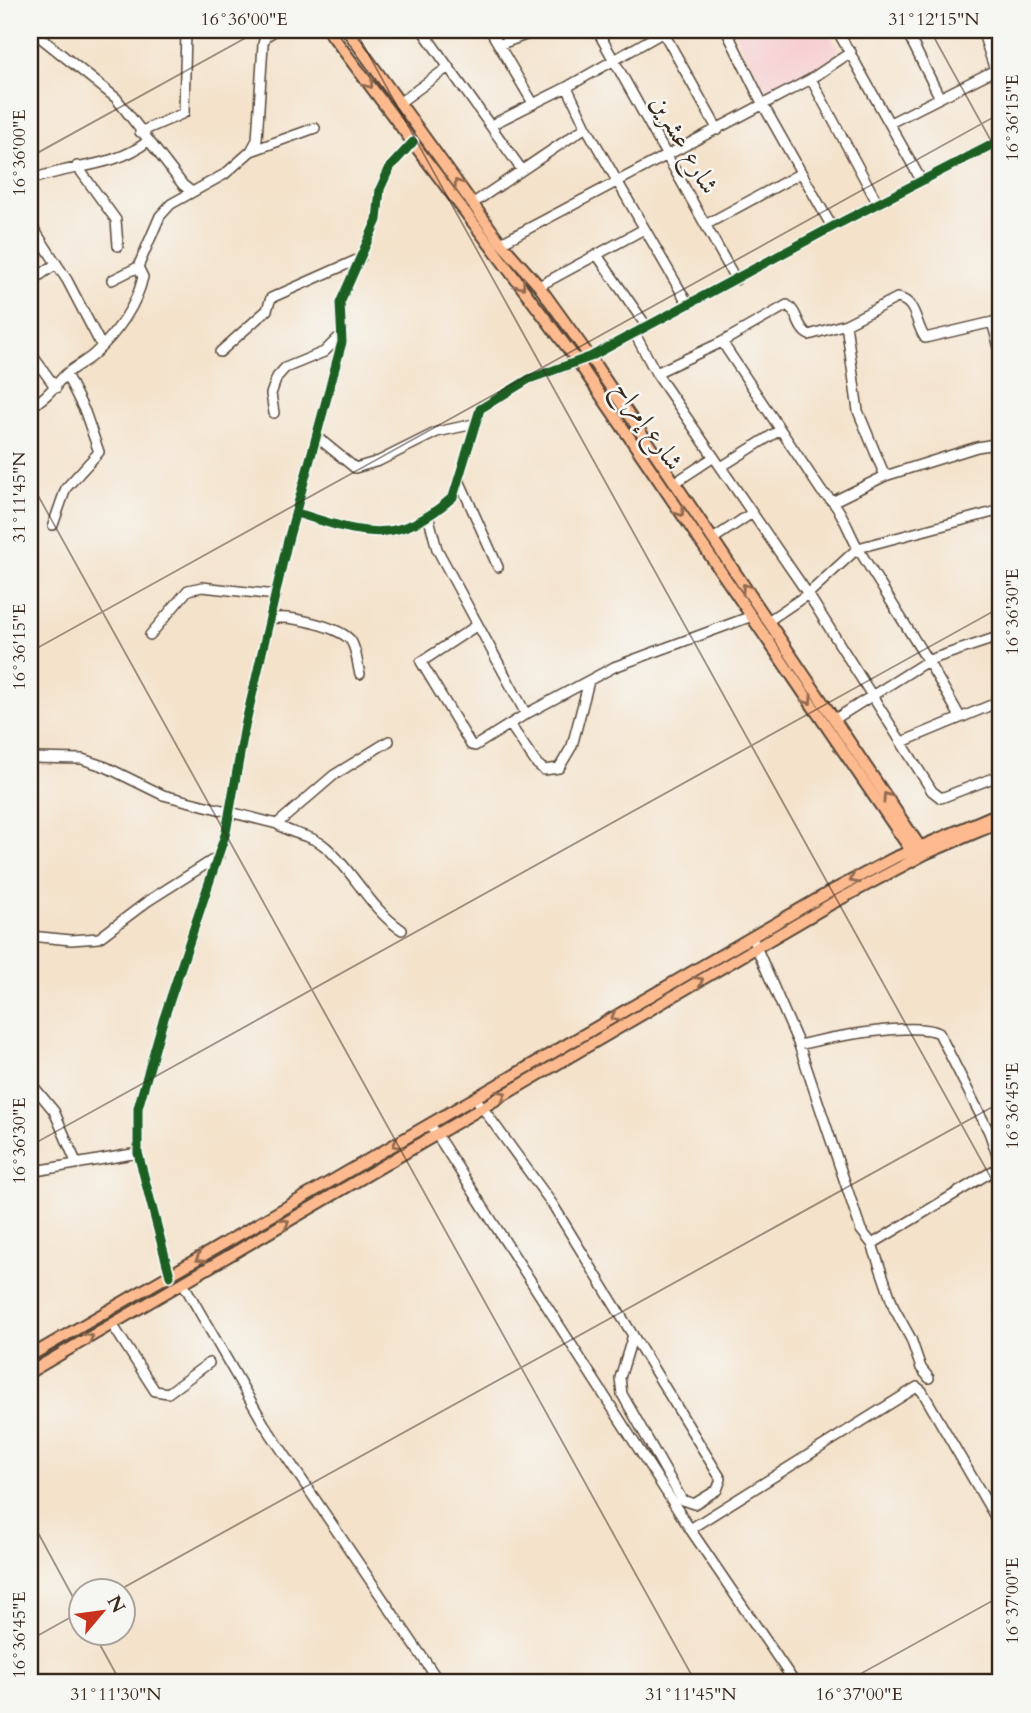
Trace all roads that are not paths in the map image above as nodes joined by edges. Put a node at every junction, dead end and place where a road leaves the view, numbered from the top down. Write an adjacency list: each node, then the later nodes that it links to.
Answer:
1 (31, 30): 32 (street)
2 (186, 30): 32 (street)
3 (276, 30): 36 (street)
4 (328, 30): 35 (main road, شارع إمراح, one-way to 35)
5 (347, 30): 24 (main road, شارع إمراح)
6 (422, 30): 18 (street)
7 (490, 30): 15 (street)
8 (534, 30): 15 (street)
9 (597, 30): 17 (street, شارع عشرين)
10 (664, 30): 17 (street); 31 (street)
11 (726, 30): 26 (street)
12 (906, 30): 23 (street)
13 (982, 30): 19 (street)
14 (842, 31): 16 (street)
15 (501, 44): 25 (street)
16 (851, 52): 20 (street); 27 (street)
17 (612, 59): 21 (street); 37 (street, شارع عشرين)
18 (447, 68): 24 (street); 28 (street)
19 (995, 70): 22 (street); 23 (street)
20 (811, 79): 26 (street); 48 (street)
21 (567, 87): 25 (street); 29 (street)
22 (1001, 89)
23 (939, 96): 27 (street)
24 (399, 103): 47 (main road, شارع إمراح, one-way to 24)
25 (533, 103): 28 (street)
26 (762, 103): 31 (street); 41 (street)
27 (890, 124): 44 (street)
28 (491, 125): 40 (street)
29 (586, 127): 40 (street); 43 (street)
30 (315, 128): 36 (street)
31 (718, 130): 37 (street)
32 (140, 132): 34 (street)
33 (1001, 140): 44 (street)
34 (148, 141): 38 (street); 46 (street)
35 (413, 142): 56 (street); 75 (main road, شارع إمراح, one-way to 75)
36 (251, 150): 46 (street)
37 (668, 155): 43 (street); 50 (street, شارع عشرين)
38 (95, 163): 39 (street); 45 (street)
39 (77, 166): 42 (street); 45 (street)
40 (522, 170): 47 (street)
41 (801, 173): 50 (street); 51 (street)
42 (30, 180)
43 (617, 180): 52 (street); 53 (street)
44 (921, 180): 48 (street)
45 (89, 182): 54 (street)
46 (192, 192): 58 (street)
47 (472, 204): 53 (main road, شارع إمراح)
48 (878, 204): 51 (street)
49 (30, 223): 57 (street)
50 (706, 224): 60 (street, شارع عشرين)
51 (832, 227): 60 (street)
52 (644, 229): 55 (street); 63 (street)
53 (501, 243): 62 (main road, شارع إمراح)
54 (118, 246)
55 (597, 255): 62 (street); 66 (street)
56 (361, 258): 67 (street); 72 (street)
57 (56, 264): 61 (street); 70 (street)
58 (138, 267): 59 (street); 70 (street)
59 (113, 280)
60 (736, 280): 63 (street)
61 (30, 282)
62 (539, 286): 74 (main road, شارع إمراح)
63 (688, 304): 66 (street)
64 (996, 321): 65 (street); 73 (street)
65 (846, 324): 69 (street); 87 (street)
66 (647, 327): 68 (street)
67 (343, 333): 80 (street); 83 (street)
68 (635, 334): 74 (street); 76 (street)
69 (722, 342): 76 (street); 82 (street)
70 (101, 345): 77 (street)
71 (30, 352): 78 (street)
72 (220, 352)
73 (1001, 355)
74 (590, 357): 75 (street); 89 (main road, شارع إمراح)
75 (578, 362): 81 (street); 101 (main road, شارع إمراح, one-way to 101)
76 (656, 373): 85 (street)
77 (66, 374): 78 (street); 95 (street)
78 (56, 388): 79 (street)
79 (30, 407)
80 (275, 413)
81 (474, 424): 83 (street); 88 (street)
82 (780, 429): 86 (street); 90 (street)
83 (317, 437): 92 (street)
84 (1001, 443): 87 (street)
85 (714, 457): 86 (street); 89 (street)
86 (721, 467): 93 (street)
87 (885, 476): 90 (street)
88 (459, 480): 94 (street); 98 (street)
89 (676, 482): 96 (main road, شارع إمراح)
90 (834, 500): 97 (street)
91 (1001, 510): 97 (street)
92 (297, 513): 94 (street); 100 (street)
93 (752, 513): 96 (street); 99 (street)
94 (428, 515): 104 (street)
95 (52, 525)
96 (713, 539): 103 (main road, شارع إمراح, one-way to 96)
97 (858, 548): 99 (street); 107 (street)
98 (498, 567)
99 (808, 594): 103 (street); 110 (street)
100 (276, 595): 102 (street); 105 (street)
101 (752, 616): 109 (street); 124 (main road, شارع إمراح, one-way to 124)
102 (271, 618): 108 (street); 121 (street)
103 (768, 621): 114 (main road, شارع إمراح)
104 (476, 626): 112 (street); 115 (street)
105 (150, 635)
106 (1001, 636): 107 (street)
107 (929, 660): 110 (street); 113 (street)
108 (360, 674)
109 (589, 681): 112 (street); 115 (street)
110 (872, 695): 114 (street); 117 (street)
111 (1001, 701): 113 (street)
112 (526, 714): 115 (street)
113 (961, 717): 117 (street)
114 (835, 719): 124 (main road, شارع إمراح, one-way to 114)
115 (511, 726)
116 (389, 741): 123 (street)
117 (902, 742): 119 (street)
118 (30, 758): 121 (street)
119 (1001, 775)
120 (1001, 812): 124 (main road)
121 (229, 813): 123 (street); 125 (street)
122 (1001, 822): 124 (main road)
123 (277, 824): 126 (street)
124 (918, 852): 128 (main road)
125 (219, 856): 127 (street); 133 (street)
126 (401, 930)
127 (30, 936)
128 (754, 942): 129 (street); 131 (main road)
129 (799, 1045): 135 (street); 137 (street)
130 (30, 1083): 134 (street)
131 (479, 1102): 132 (main road); 143 (street)
132 (433, 1129): 138 (main road, one-way to 138); 139 (main road, one-way to 132); 149 (street)
133 (138, 1153): 134 (street); 138 (street)
134 (76, 1162): 136 (street)
135 (1001, 1166): 137 (street)
136 (30, 1172)
137 (872, 1244): 147 (street)
138 (170, 1276): 140 (main road)
139 (183, 1283): 141 (main road); 150 (street)
140 (116, 1305): 141 (main road); 144 (main road)
141 (123, 1317): 142 (main road)
142 (112, 1324): 145 (street); 146 (main road, one-way to 142)
143 (633, 1335): 143 (street)
144 (30, 1356)
145 (209, 1363)
146 (30, 1372)
147 (929, 1378)
148 (1001, 1527): 149 (street)
149 (690, 1529): 151 (street)
150 (440, 1683)
151 (795, 1683)

